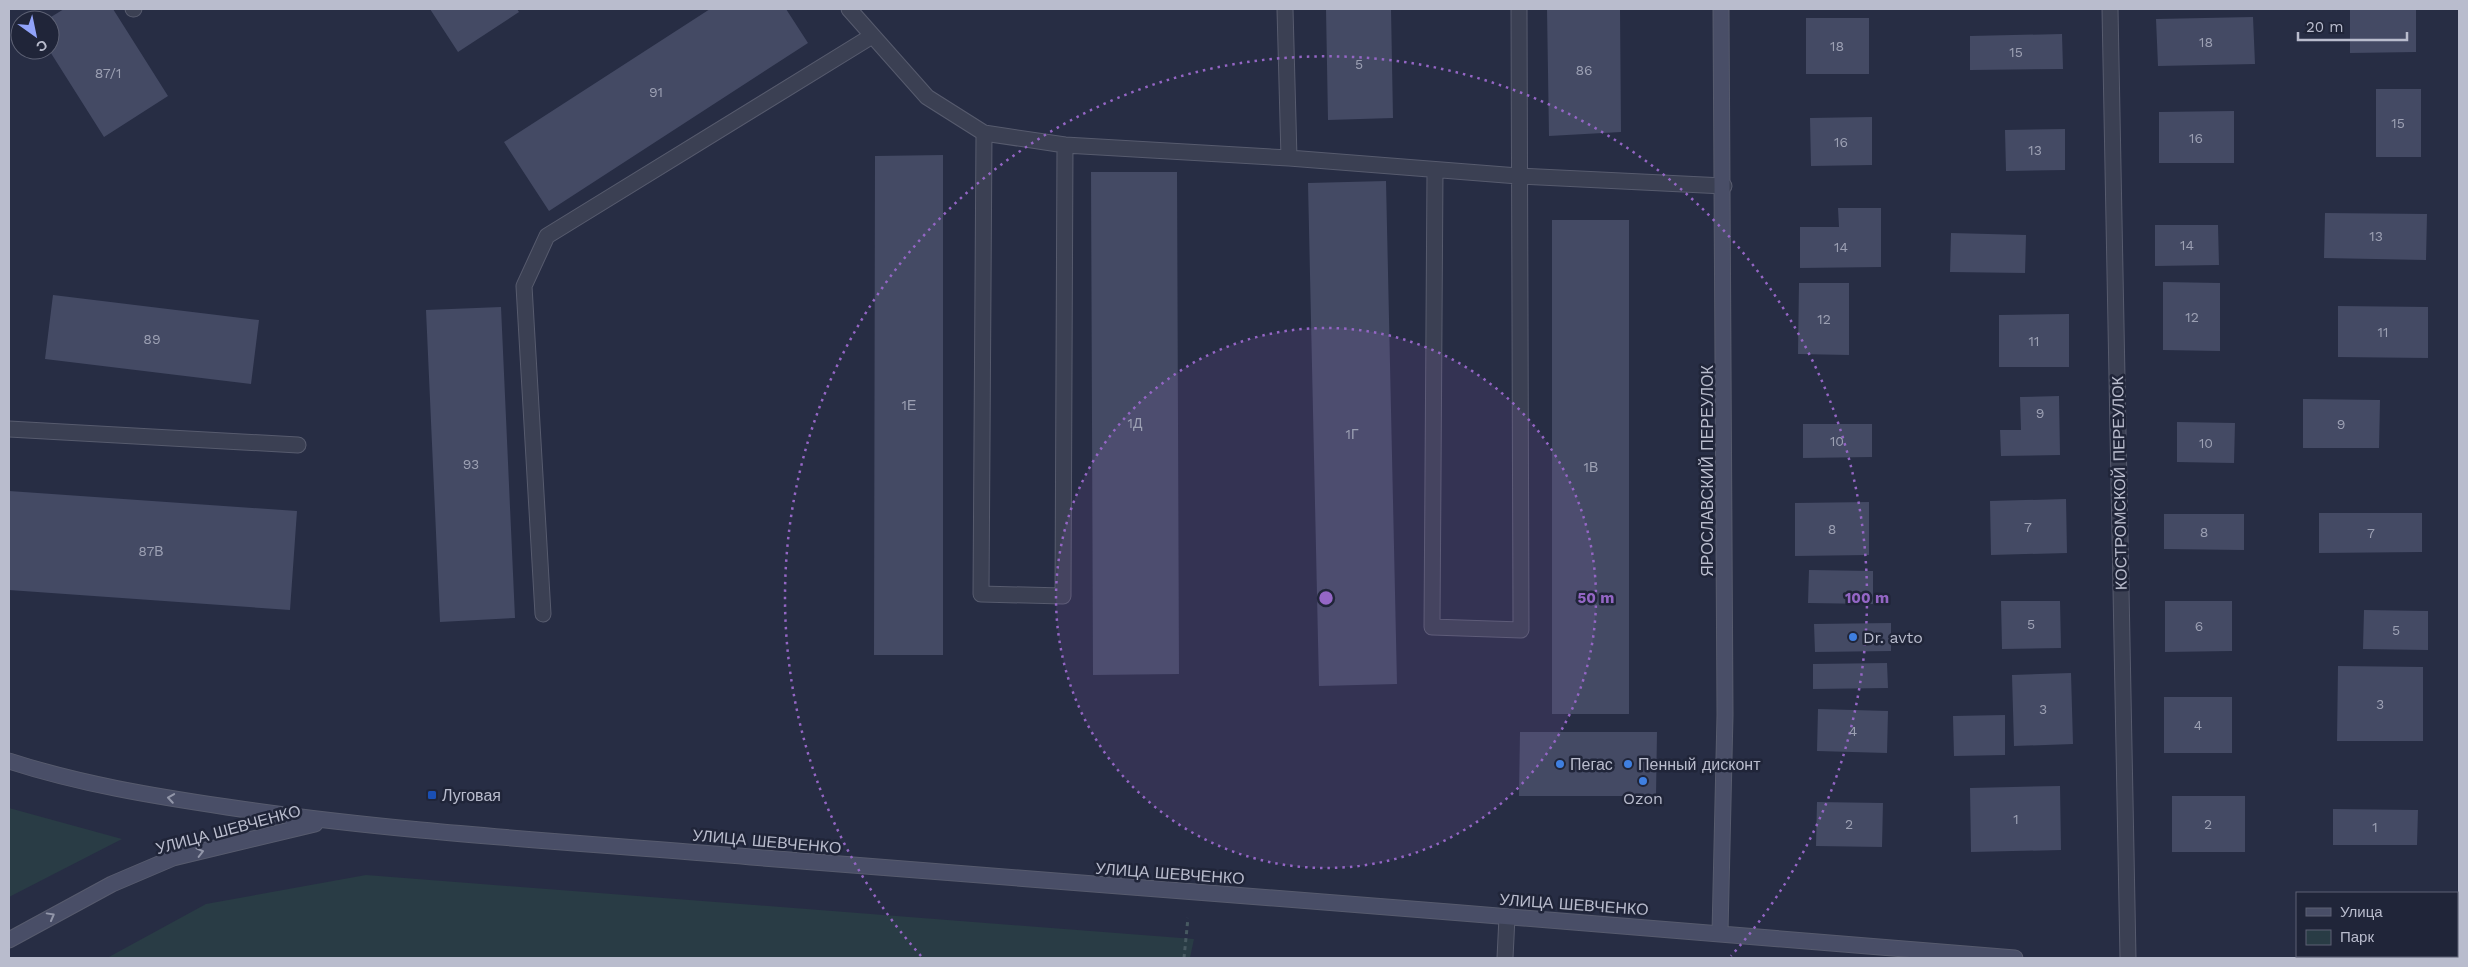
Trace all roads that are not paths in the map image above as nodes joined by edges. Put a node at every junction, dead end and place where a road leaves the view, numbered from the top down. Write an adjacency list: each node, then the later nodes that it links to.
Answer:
1 (849, 9): 6 (street)
2 (1285, 9): 9 (street)
3 (1519, 9): 11 (street)
4 (1721, 9): 12 (main road, ЯРОСЛАВСКИЙ ПЕРЕУЛОК)
5 (2110, 9): 23 (street, КОСТРОМСКОЙ ПЕРЕУЛОК)
6 (872, 36): 7 (street); 15 (street)
7 (984, 133): 8 (street); 8 (street)
8 (1065, 145): 9 (street)
9 (1289, 158): 10 (street)
10 (1435, 171): 11 (street); 11 (street)
11 (1518, 176): 12 (street)
12 (1724, 186): 19 (main road, ЯРОСЛАВСКИЙ ПЕРЕУЛОК)
13 (9, 428): 14 (street)
14 (298, 445)
15 (543, 614)
16 (9, 761): 17 (main road, УЛИЦА ШЕВЧЕНКО, one-way to 16)
17 (323, 822): 18 (main road, УЛИЦА ШЕВЧЕНКО); 20 (main road, УЛИЦА ШЕВЧЕНКО, one-way to 17)
18 (1507, 917): 19 (main road, УЛИЦА ШЕВЧЕНКО); 21 (street)
19 (1720, 933): 22 (main road, УЛИЦА ШЕВЧЕНКО)
20 (9, 940)
21 (1505, 958)
22 (2014, 958)
23 (2128, 958)

